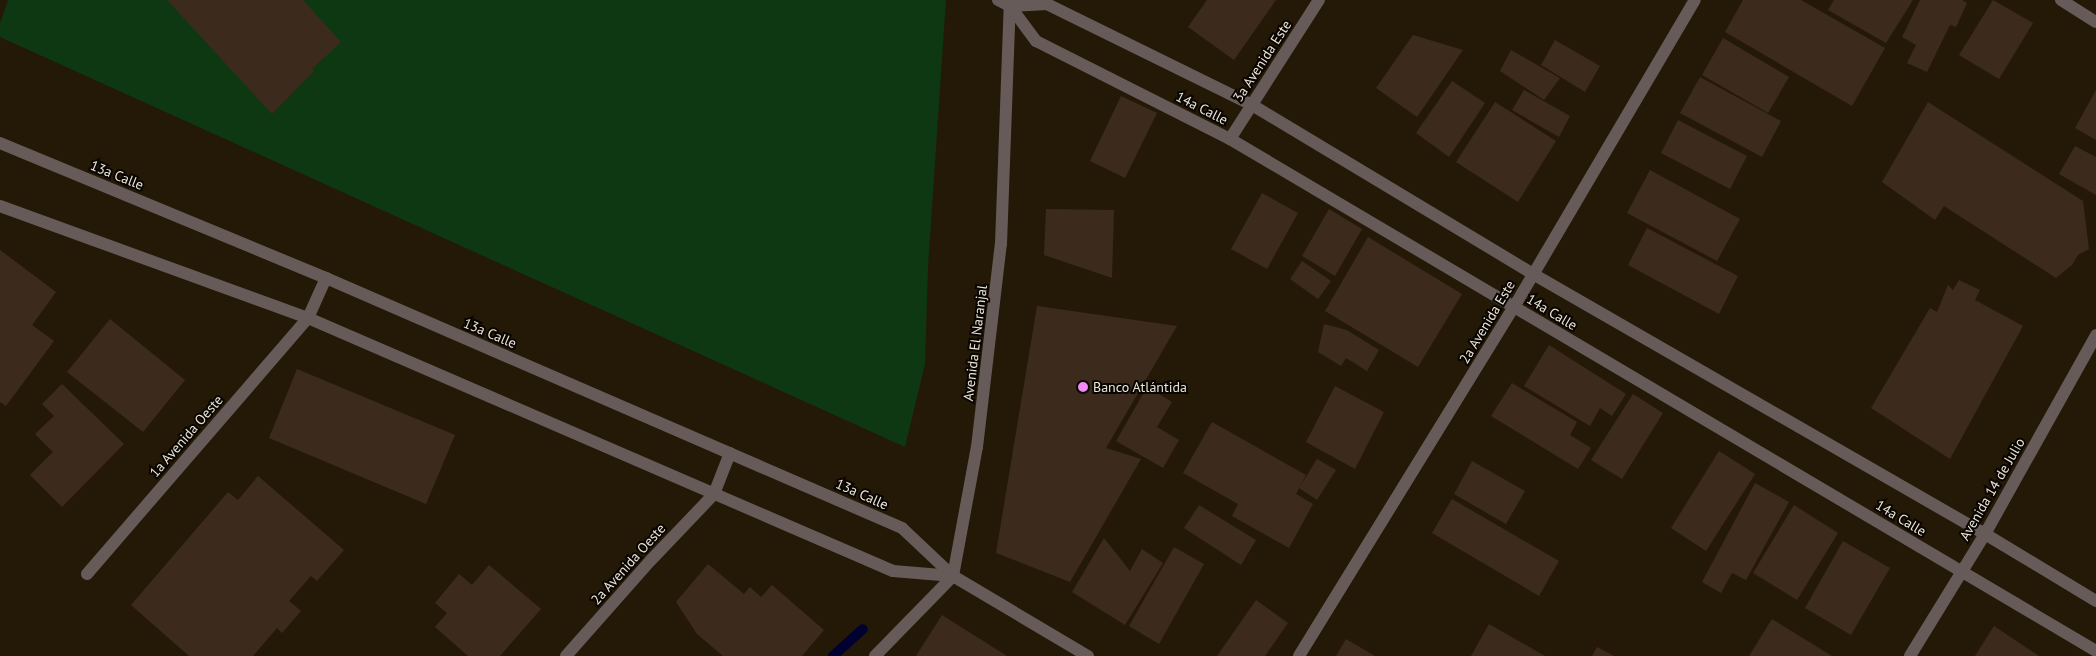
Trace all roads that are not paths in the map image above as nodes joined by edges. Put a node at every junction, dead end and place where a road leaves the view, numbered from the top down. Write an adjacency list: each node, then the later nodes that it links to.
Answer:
1 (998, 0): 5 (street, 14a Calle)
2 (1319, 0): 7 (street, 3a Avenida Este)
3 (1695, 0): 11 (street, 2a Avenida Este)
4 (2061, 0): 6 (street)
5 (1010, 3): 7 (street); 8 (street, 14a Calle); 21 (street, Avenida El Naranjal)
6 (2096, 22)
7 (1252, 105): 8 (street, 3a Avenida Este); 11 (street)
8 (1230, 139): 13 (street, 14a Calle)
9 (0, 143): 12 (street, 13a Calle)
10 (0, 206): 14 (street, 13a Calle)
11 (1533, 274): 13 (street, 2a Avenida Este); 18 (street)
12 (326, 278): 14 (street, 1a Avenida Oeste); 16 (street, 13a Calle)
13 (1514, 307): 19 (street, 14a Calle); 27 (street, 2a Avenida Este)
14 (308, 318): 17 (street, 13a Calle); 20 (street, 1a Avenida Oeste)
15 (2096, 335): 18 (street, Avenida 14 de Julio)
16 (730, 453): 17 (street); 21 (street, 13a Calle)
17 (714, 494): 21 (street, 13a Calle); 24 (street, 2a Avenida Oeste)
18 (1985, 534): 19 (street, Avenida 14 de Julio); 22 (street)
19 (1961, 571): 23 (street, 14a Calle); 28 (street, Avenida 14 de Julio)
20 (87, 574)
21 (953, 576): 25 (street); 26 (street, 13a Calle)
22 (2096, 601)
23 (2096, 650)
24 (566, 656)
25 (875, 656)
26 (1088, 656)
27 (1299, 656)
28 (1910, 656)

